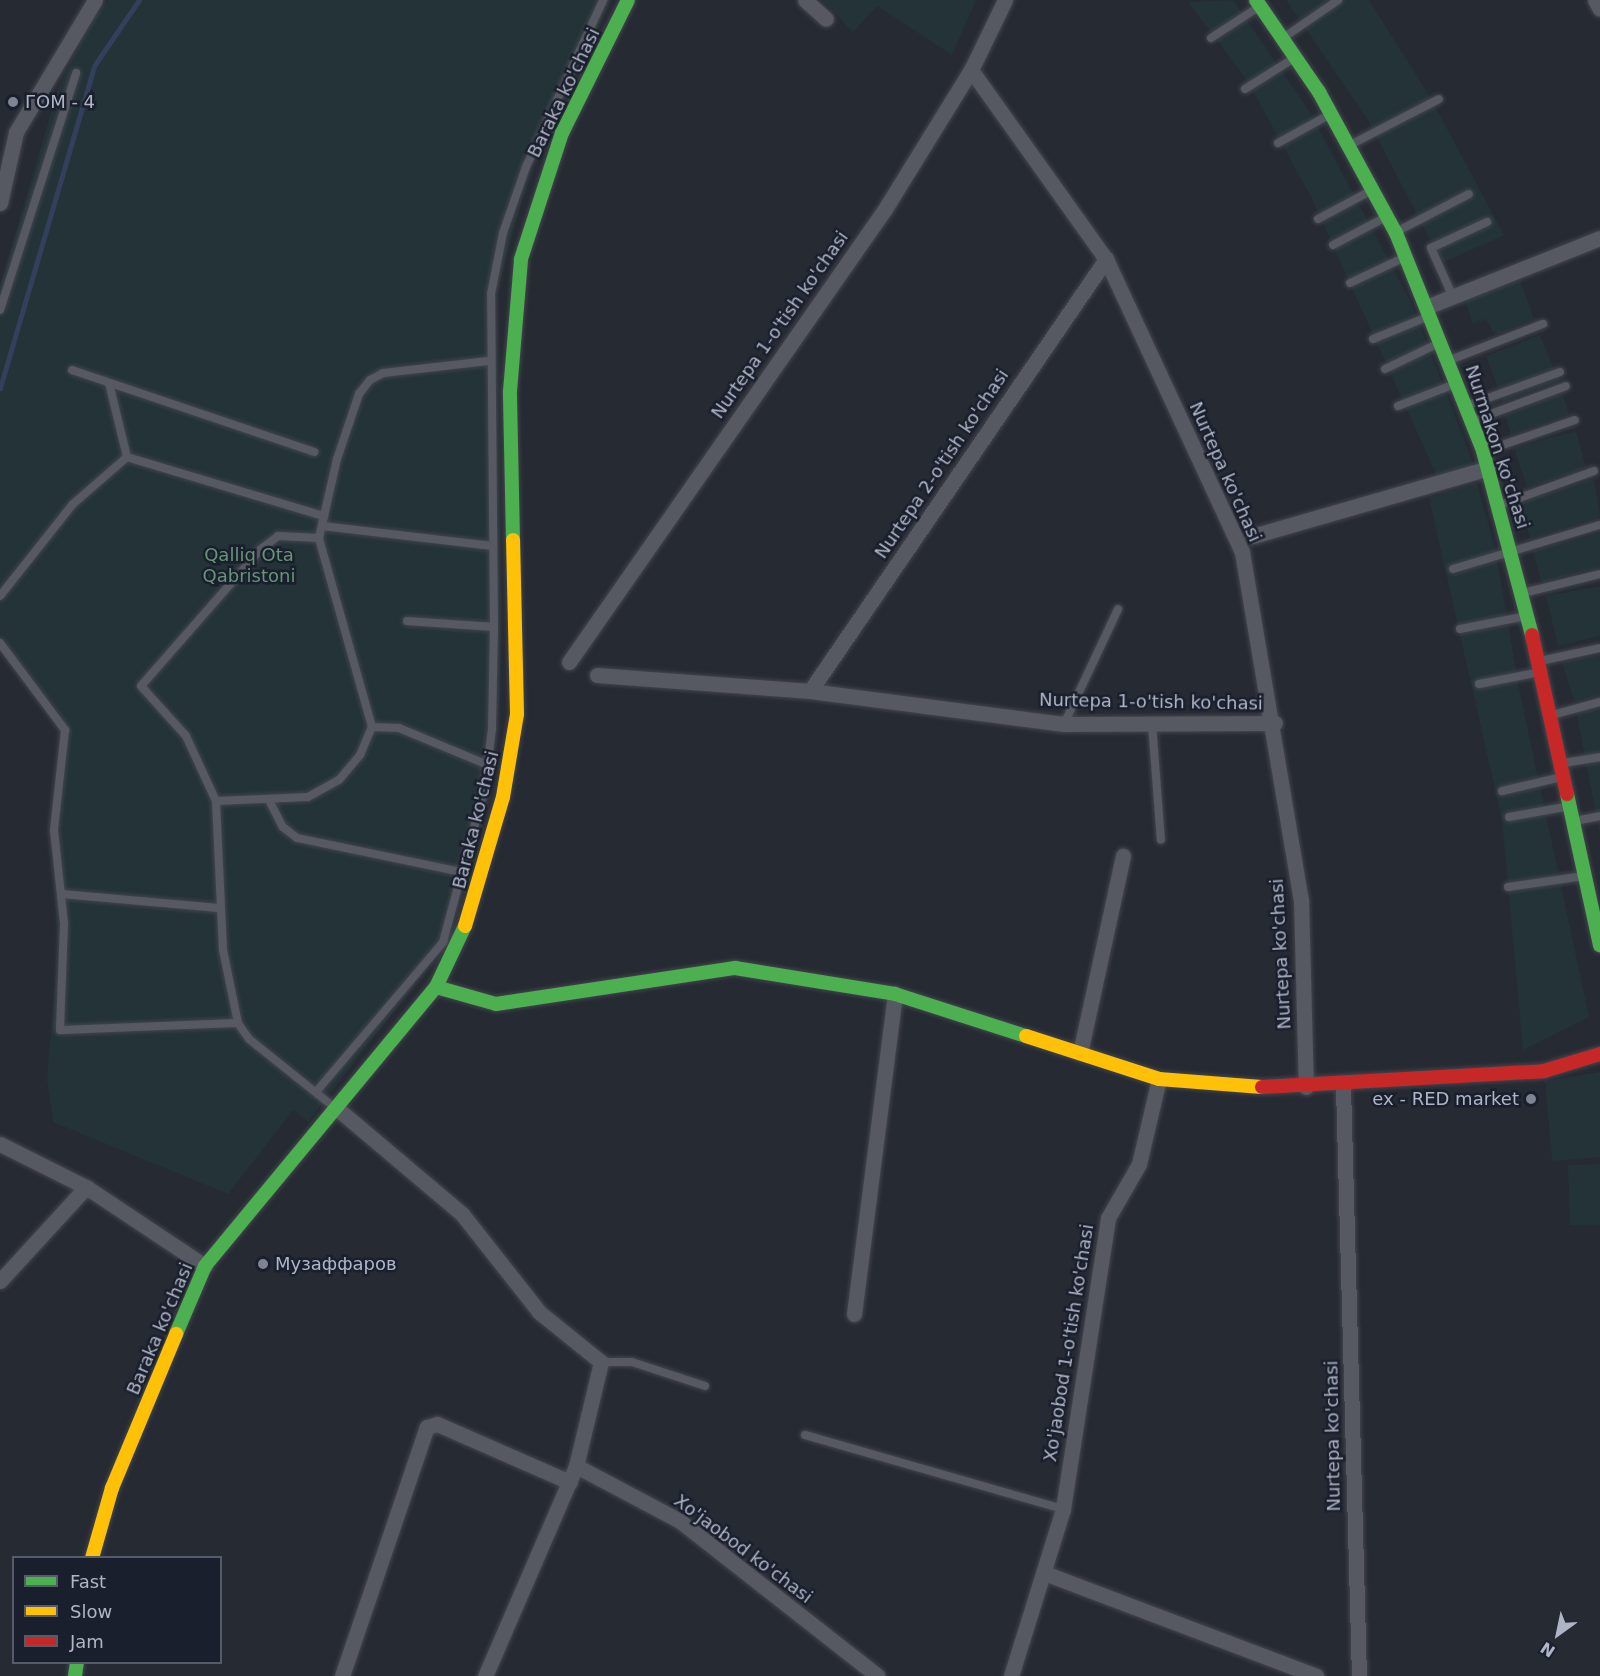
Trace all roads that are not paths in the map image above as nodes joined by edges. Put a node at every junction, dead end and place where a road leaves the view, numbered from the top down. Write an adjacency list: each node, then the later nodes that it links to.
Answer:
1 (95, 0): 20 (street)
2 (603, 0): 42 (lane)
3 (628, 0): 107 (street, Baraka ko'chasi)
4 (805, 0): 10 (street)
5 (1005, 0): 14 (street, Nurtepa 1-o'tish ko'chasi)
6 (1338, 0): 12 (lane)
7 (1595, 0): 9 (street)
8 (1262, 2): 11 (lane); 12 (street, Nurmakon ko'chasi)
9 (1600, 9)
10 (826, 19)
11 (1211, 38)
12 (1283, 38): 13 (street, Nurmakon ko'chasi)
13 (1296, 57): 16 (lane); 18 (street, Nurmakon ko'chasi)
14 (971, 70): 33 (street, Nurtepa ko'chasi); 77 (street, Nurtepa 1-o'tish ko'chasi)
15 (76, 73): 36 (lane)
16 (1245, 89)
17 (1439, 99): 22 (lane)
18 (1331, 113): 21 (lane); 22 (street, Nurmakon ko'chasi)
19 (0, 132): 20 (street)
20 (16, 132): 25 (street)
21 (1278, 143)
22 (1349, 145): 23 (street, Nurmakon ko'chasi)
23 (1373, 189): 26 (street, Nurmakon ko'chasi); 27 (lane)
24 (1469, 194): 29 (lane)
25 (0, 203)
26 (1387, 216): 29 (street, Nurmakon ko'chasi); 31 (lane)
27 (1318, 219)
28 (1487, 222): 35 (lane)
29 (1396, 232): 32 (street, Nurmakon ko'chasi)
30 (1600, 238): 35 (street)
31 (1333, 245)
32 (1408, 256): 34 (lane); 37 (street, Nurmakon ko'chasi)
33 (1106, 259): 81 (street, Nurtepa 2-o'tish ko'chasi); 84 (street, Nurtepa ko'chasi)
34 (1350, 284)
35 (1453, 297): 37 (street)
36 (0, 310)
37 (1431, 310): 39 (lane); 40 (street, Nurmakon ko'chasi)
38 (1543, 324): 41 (lane)
39 (1373, 339)
40 (1443, 341): 41 (street, Nurmakon ko'chasi); 43 (lane)
41 (1450, 360): 47 (street, Nurmakon ko'chasi)
42 (488, 362): 59 (lane); 64 (lane)
43 (1385, 369)
44 (72, 370): 46 (lane)
45 (1560, 372): 50 (lane)
46 (109, 383): 54 (lane); 55 (lane)
47 (1458, 383): 49 (lane); 50 (street, Nurmakon ko'chasi)
48 (1566, 386): 52 (lane)
49 (1398, 406)
50 (1466, 406): 52 (street, Nurmakon ko'chasi)
51 (1575, 420): 53 (lane)
52 (1472, 421): 53 (street, Nurmakon ko'chasi)
53 (1483, 451): 56 (street, Nurmakon ko'chasi)
54 (314, 452)
55 (127, 457): 59 (lane); 69 (lane)
56 (1489, 468): 58 (street, Nurmakon ko'chasi); 62 (street)
57 (1594, 471): 58 (lane)
58 (1500, 505): 65 (street, Nurmakon ko'chasi)
59 (324, 516): 61 (lane)
60 (1600, 525): 65 (lane)
61 (322, 526): 63 (lane); 64 (lane)
62 (1253, 536)
63 (319, 538): 87 (lane); 92 (lane)
64 (493, 546): 73 (lane)
65 (1512, 554): 66 (lane); 68 (street, Nurmakon ko'chasi)
66 (1453, 569)
67 (1600, 574): 68 (lane)
68 (1522, 594): 71 (street, Nurmakon ko'chasi)
69 (0, 596)
70 (1118, 609): 85 (lane)
71 (1527, 616): 74 (lane); 78 (street, Nurmakon ko'chasi)
72 (407, 621): 73 (lane)
73 (494, 627): 89 (lane)
74 (1460, 629)
75 (0, 643): 103 (lane)
76 (1600, 648): 78 (lane)
77 (569, 662)
78 (1540, 667): 80 (lane); 83 (street, Nurmakon ko'chasi)
79 (597, 675): 81 (street, Nurtepa 1-o'tish ko'chasi)
80 (1479, 684)
81 (810, 691): 85 (street, Nurtepa 1-o'tish ko'chasi)
82 (1600, 702): 83 (lane)
83 (1551, 716): 90 (street, Nurmakon ko'chasi)
84 (1275, 723): 86 (street, Nurtepa 1-o'tish ko'chasi); 114 (street, Nurtepa ko'chasi)
85 (1064, 724): 86 (street, Nurtepa 1-o'tish ko'chasi)
86 (1152, 724): 98 (lane)
87 (372, 727): 89 (lane); 93 (lane)
88 (1600, 757): 90 (lane)
89 (488, 765): 100 (lane)
90 (1563, 770): 91 (lane); 94 (street, Nurmakon ko'chasi)
91 (1502, 791)
92 (216, 801): 93 (lane); 104 (lane)
93 (270, 802): 100 (lane)
94 (1571, 806): 96 (lane); 97 (street, Nurmakon ko'chasi)
95 (1600, 816): 97 (lane)
96 (1509, 817)
97 (1574, 821): 101 (street, Nurmakon ko'chasi)
98 (1161, 840)
99 (1123, 856): 110 (street)
100 (460, 872): 115 (lane)
101 (1585, 876): 102 (lane); 105 (street, Nurmakon ko'chasi)
102 (1508, 887)
103 (63, 894): 104 (lane); 109 (lane)
104 (220, 908): 109 (lane)
105 (1597, 912): 106 (street, Nurmakon ko'chasi)
106 (1600, 945)
107 (436, 987): 108 (street); 116 (street, Baraka ko'chasi)
108 (895, 994): 110 (street); 121 (street)
109 (238, 1023): 115 (lane)
110 (1080, 1053): 112 (street)
111 (1600, 1054): 113 (street)
112 (1159, 1079): 114 (street); 127 (street, Xo'jaobod 1-o'tish ko'chasi)
113 (1343, 1086): 114 (street); 135 (street, Nurtepa ko'chasi)
114 (1306, 1087)
115 (316, 1092): 116 (lane)
116 (339, 1110): 119 (street, Baraka ko'chasi); 122 (street)
117 (0, 1144): 118 (street)
118 (86, 1187): 119 (street); 120 (street)
119 (205, 1266): 128 (street, Baraka ko'chasi)
120 (0, 1281)
121 (854, 1314)
122 (601, 1362): 123 (lane); 125 (street)
123 (705, 1386)
124 (805, 1435): 127 (lane)
125 (576, 1466): 126 (street); 132 (street, Xo'jaobod ko'chasi)
126 (570, 1482): 130 (street); 131 (street)
127 (1063, 1509): 129 (street, Xo'jaobod 1-o'tish ko'chasi)
128 (92, 1556)
129 (1044, 1573): 133 (street, Xo'jaobod 1-o'tish ko'chasi); 134 (street)
130 (342, 1676)
131 (485, 1676)
132 (878, 1676)
133 (1011, 1676)
134 (1316, 1676)
135 (1359, 1676)

